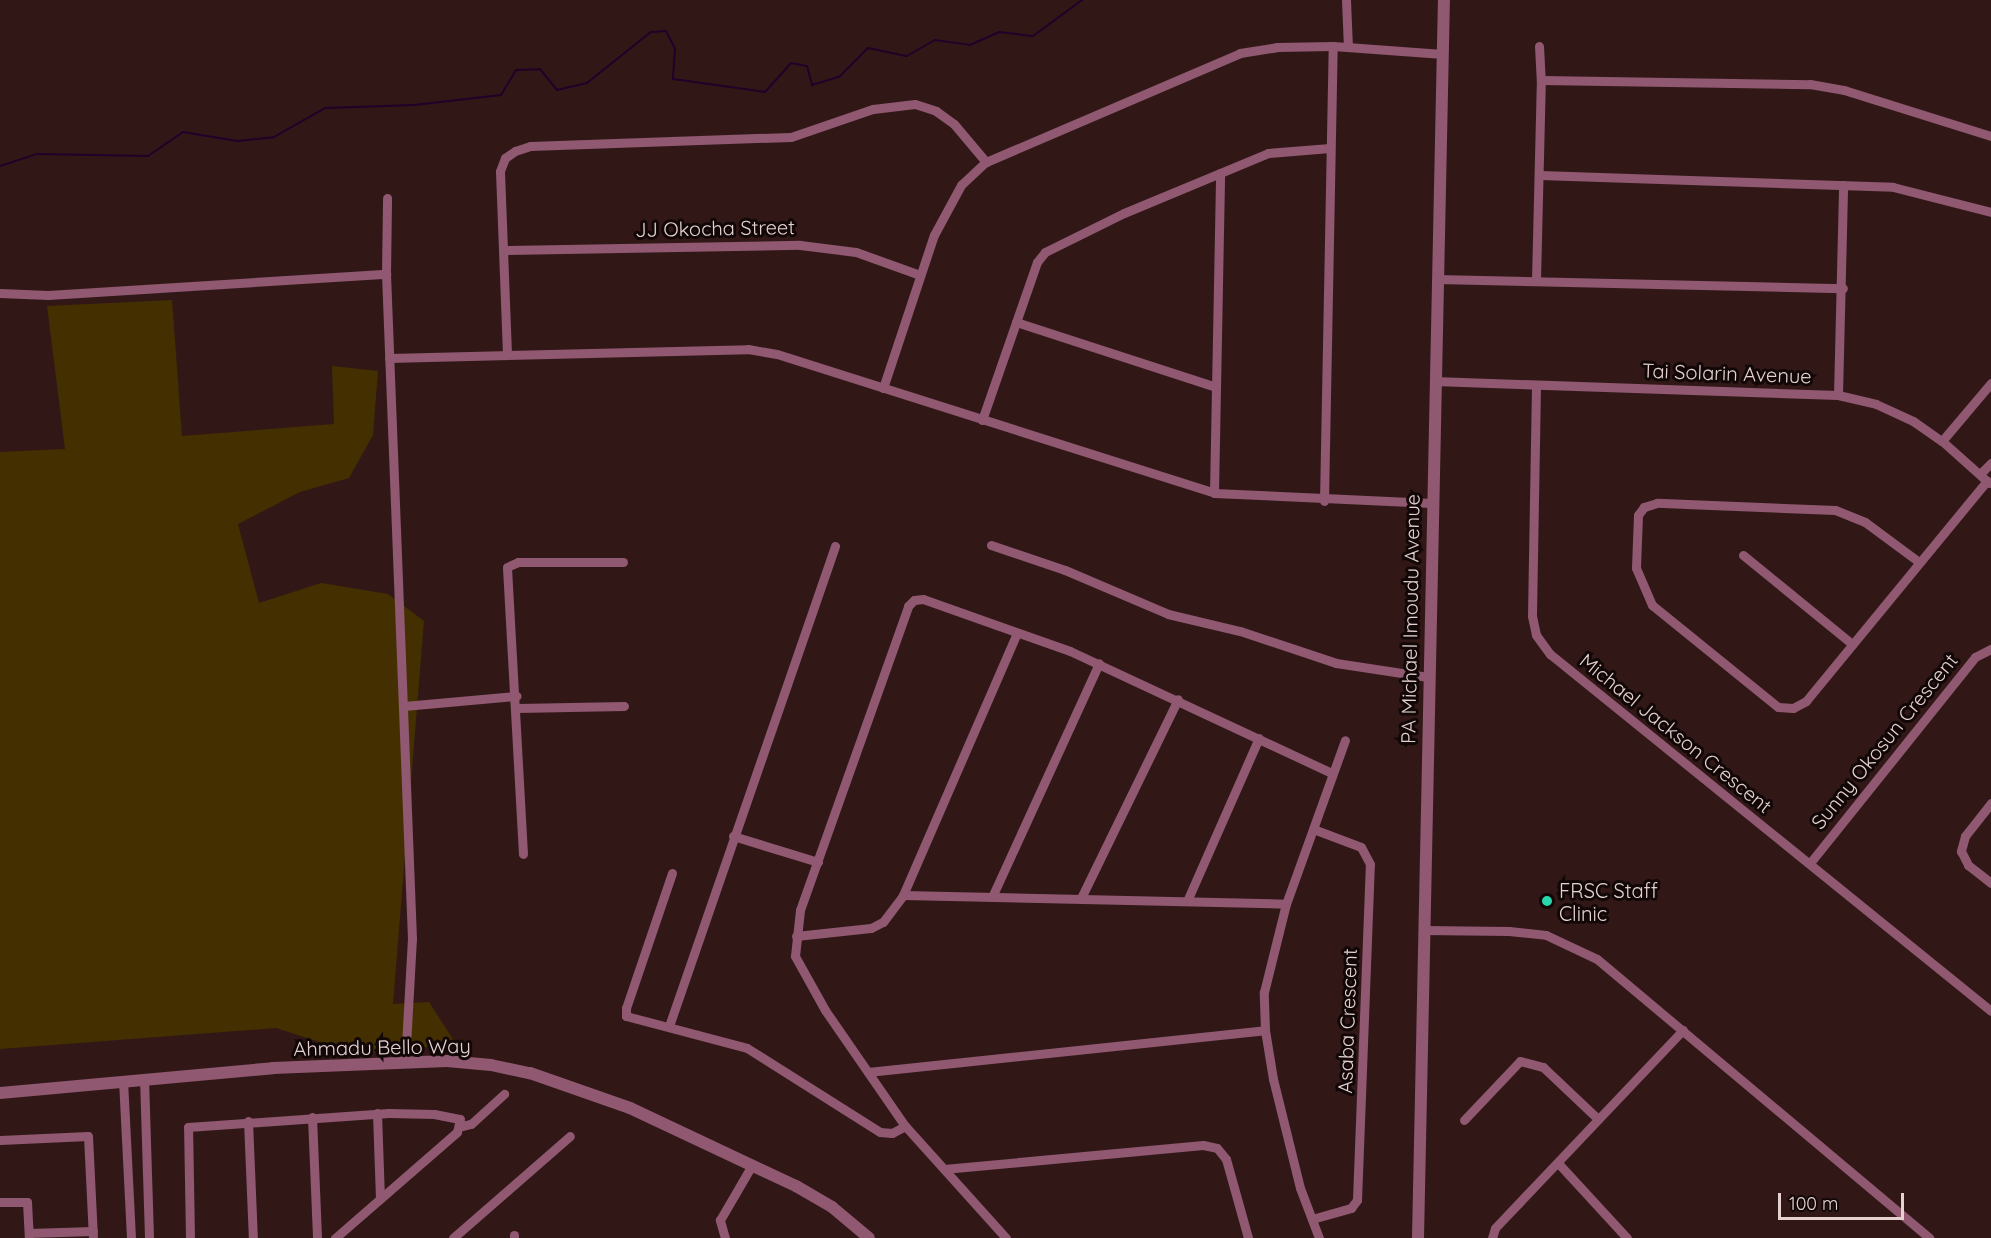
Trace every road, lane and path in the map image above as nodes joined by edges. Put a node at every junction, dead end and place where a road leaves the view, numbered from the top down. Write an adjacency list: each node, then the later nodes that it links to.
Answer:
1 (1346, 0): 5 (street)
2 (1444, 0): 6 (street, PA Michael Imoudu Avenue)
3 (1333, 46): 5 (street); 9 (street); 10 (street)
4 (1539, 46): 7 (street)
5 (1348, 47): 6 (street)
6 (1443, 54): 19 (street, PA Michael Imoudu Avenue)
7 (1541, 80): 8 (street); 12 (street)
8 (1991, 135)
9 (1330, 148): 11 (street); 37 (street)
10 (986, 162): 16 (street); 18 (street)
11 (1220, 173): 23 (street); 29 (street)
12 (1540, 175): 13 (street); 20 (street)
13 (1843, 185): 15 (street); 21 (street)
14 (387, 198): 17 (street)
15 (1991, 212)
16 (505, 250): 18 (street, JJ Okocha Street); 24 (street)
17 (386, 274): 22 (street); 25 (street)
18 (920, 275): 30 (street)
19 (1437, 279): 20 (street); 26 (street, PA Michael Imoudu Avenue)
20 (1536, 280): 21 (street)
21 (1843, 288): 31 (street)
22 (0, 293)
23 (1016, 322): 29 (street); 32 (street)
24 (507, 354): 25 (street); 30 (street)
25 (389, 358): 51 (street)
26 (1434, 381): 28 (street, Tai Solarin Avenue); 38 (street, PA Michael Imoudu Avenue)
27 (1991, 383): 33 (street)
28 (1536, 386): 31 (street, Tai Solarin Avenue); 62 (street, Michael Jackson Crescent)
29 (1216, 387): 36 (street)
30 (883, 388): 32 (street)
31 (1838, 395): 33 (street, Tai Solarin Avenue)
32 (982, 420): 36 (street)
33 (1942, 441): 35 (street, Tai Solarin Avenue)
34 (1991, 463): 35 (street)
35 (1986, 480): 43 (street)
36 (1214, 493): 37 (street)
37 (1324, 501): 38 (street)
38 (1432, 503): 48 (street, PA Michael Imoudu Avenue)
39 (991, 545): 48 (street)
40 (835, 546): 59 (street)
41 (1743, 555): 45 (street)
42 (623, 562): 49 (street)
43 (1918, 562): 45 (street); 45 (street)
44 (1017, 633): 47 (street); 61 (street); 65 (street)
45 (1852, 644)
46 (1991, 649): 62 (street, Sunny Okosun Crescent)
47 (1099, 663): 50 (street); 66 (street)
48 (1428, 677): 70 (street, PA Michael Imoudu Avenue)
49 (517, 696): 51 (street); 53 (street)
50 (1178, 699): 54 (street); 67 (street)
51 (404, 706): 76 (street)
52 (624, 706): 53 (street)
53 (518, 708): 60 (street)
54 (1258, 738): 56 (street); 68 (street)
55 (1345, 740): 56 (street)
56 (1332, 773): 58 (street)
57 (1991, 803): 64 (street)
58 (1313, 829): 69 (street); 98 (street, Asaba Crescent)
59 (733, 836): 61 (street); 73 (street)
60 (523, 854)
61 (818, 862): 71 (street)
62 (1810, 863): 72 (street, Michael Jackson Crescent)
63 (672, 873): 73 (street)
64 (1991, 883)
65 (903, 895): 66 (street); 71 (street)
66 (992, 897): 67 (street)
67 (1081, 898): 68 (street)
68 (1187, 901): 69 (street)
69 (1286, 904): 74 (street)
70 (1423, 930): 75 (street); 113 (street, PA Michael Imoudu Avenue)
71 (796, 936): 77 (street)
72 (1991, 1011)
73 (669, 1026): 90 (street)
74 (1265, 1029): 77 (street); 98 (street)
75 (1683, 1030): 87 (street); 116 (street)
76 (405, 1063): 78 (street, Ahmadu Bello Way); 94 (street, Ahmadu Bello Way)
77 (868, 1072): 90 (street)
78 (144, 1078): 79 (street, Ahmadu Bello Way); 83 (street)
79 (123, 1080): 80 (street, Ahmadu Bello Way); 84 (street)
80 (0, 1093)
81 (504, 1094): 89 (street)
82 (377, 1113): 85 (street); 89 (street); 96 (street)
83 (146, 1115): 84 (street); 102 (street)
84 (125, 1116): 101 (street)
85 (312, 1117): 88 (street); 105 (street)
86 (1464, 1119): 87 (street)
87 (1598, 1119): 93 (street)
88 (248, 1121): 103 (street); 104 (street)
89 (462, 1126): 96 (street)
90 (905, 1126): 95 (street)
91 (570, 1136): 107 (street)
92 (0, 1140): 99 (street)
93 (1558, 1163): 114 (street); 115 (street)
94 (752, 1165): 108 (street); 109 (street, Ahmadu Bello Way)
95 (944, 1169): 110 (street); 111 (street)
96 (380, 1199): 106 (street)
97 (0, 1202): 100 (street)
98 (1312, 1219): 112 (street)
99 (93, 1234): 100 (street)
100 (29, 1235)
101 (130, 1238)
102 (149, 1238)
103 (190, 1238)
104 (253, 1238)
105 (317, 1238)
106 (335, 1238)
107 (453, 1238)
108 (725, 1238)
109 (869, 1238)
110 (1006, 1238)
111 (1248, 1238)
112 (1319, 1238)
113 (1418, 1238)
114 (1492, 1238)
115 (1627, 1238)
116 (1929, 1238)

